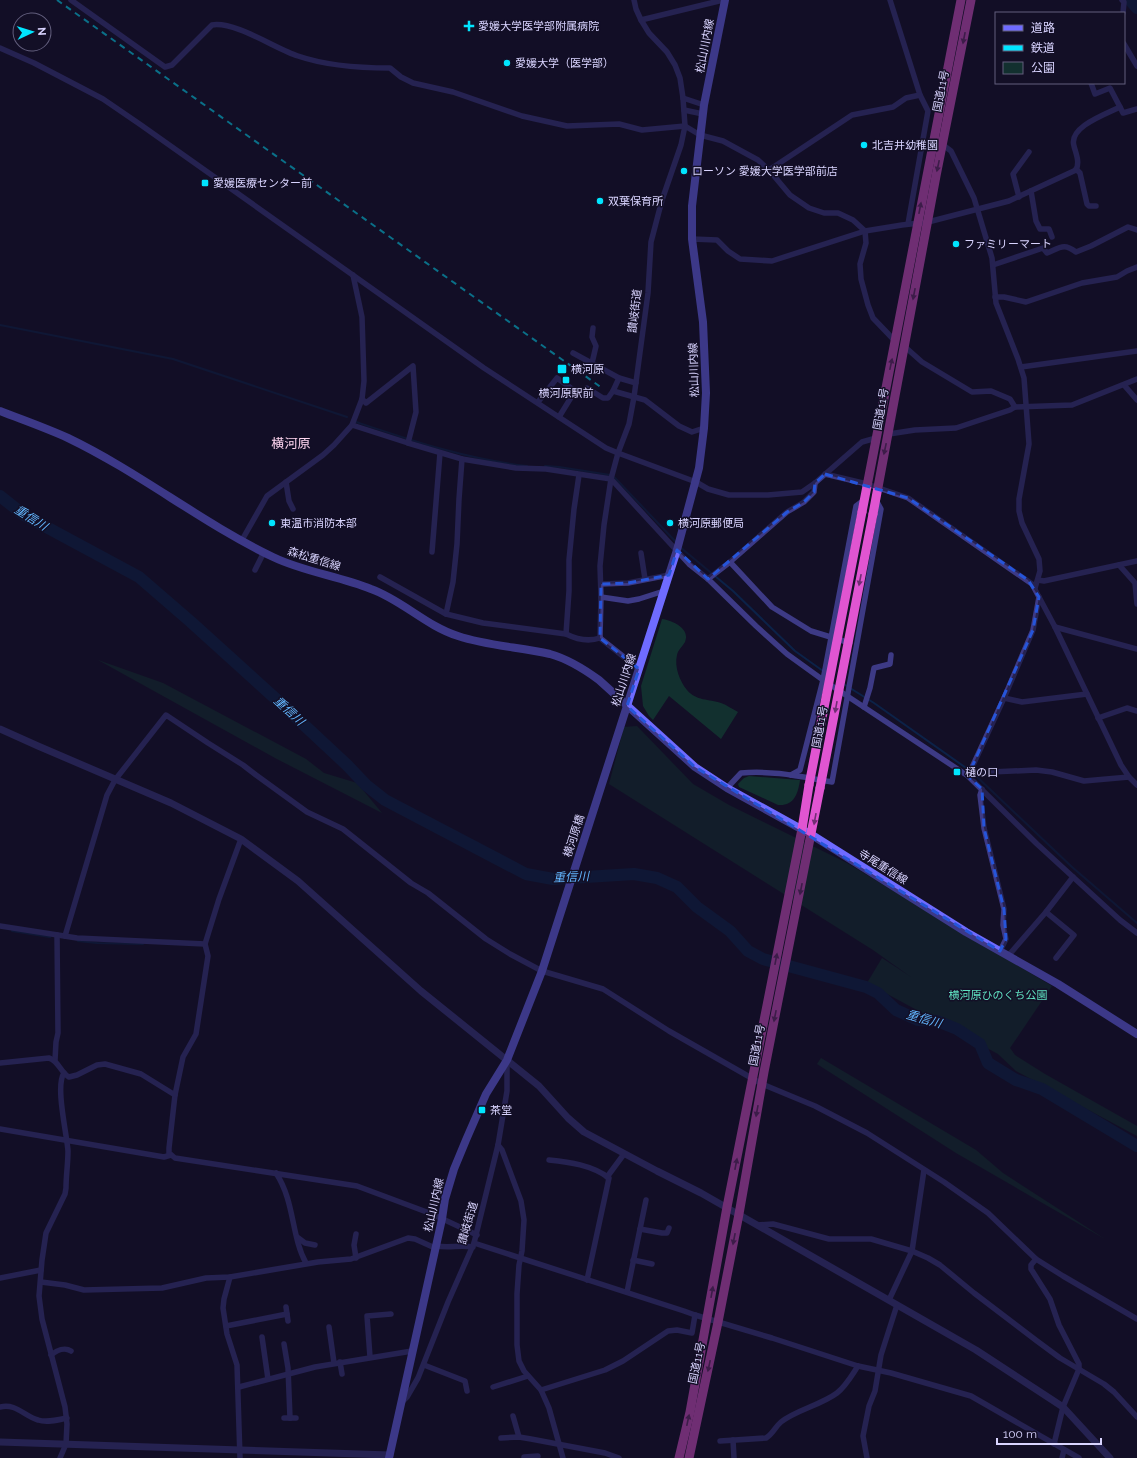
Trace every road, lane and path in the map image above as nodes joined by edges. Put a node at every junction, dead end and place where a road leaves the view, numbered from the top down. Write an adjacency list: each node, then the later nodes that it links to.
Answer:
1 (71, 0): 20 (street)
2 (634, 0): 9 (street, 讃岐街道)
3 (724, 0): 9 (street); 17 (main road, 松山川内線)
4 (890, 0): 14 (street)
5 (960, 0): 31 (highway, 国道11号, one-way to 5)
6 (971, 0): 22 (highway, 国道11号, one-way to 22)
7 (1122, 0): 8 (street)
8 (1123, 12)
9 (641, 20): 15 (street, 讃岐街道)
10 (1125, 46): 12 (street)
11 (0, 48): 38 (street)
12 (1137, 66)
13 (1091, 84): 16 (street)
14 (920, 95): 25 (street); 31 (street)
15 (683, 98): 17 (street); 19 (street, 讃岐街道)
16 (1120, 107): 18 (street); 24 (street)
17 (703, 109): 19 (street); 21 (main road, 松山川内線)
18 (1137, 109)
19 (684, 110): 20 (street, 讃岐街道)
20 (684, 126): 21 (street); 48 (street, 讃岐街道)
21 (700, 135): 25 (street); 35 (main road, 松山川内線)
22 (943, 145): 29 (street); 30 (highway, 国道11号, one-way to 30)
23 (1029, 152): 27 (street)
24 (1076, 169): 26 (street); 28 (street)
25 (769, 170): 33 (street)
26 (1031, 191): 27 (street); 34 (street)
27 (1019, 197): 29 (street)
28 (1096, 206)
29 (977, 210): 30 (street); 36 (street)
30 (928, 222): 31 (street); 41 (highway, 国道11号, one-way to 41)
31 (913, 224): 33 (street); 41 (highway, 国道11号)
32 (1137, 230): 36 (street)
33 (865, 231): 35 (street); 41 (street)
34 (1052, 237)
35 (692, 240): 61 (main road, 松山川内線)
36 (993, 265): 39 (street)
37 (1137, 267): 39 (street)
38 (353, 275): 53 (street); 55 (street)
39 (995, 298): 45 (street)
40 (593, 328): 44 (street)
41 (900, 344): 56 (street); 62 (highway, 国道11号); 63 (highway, 国道11号, one-way to 41)
42 (1137, 351): 45 (street)
43 (572, 353): 44 (street)
44 (592, 364): 46 (street)
45 (1021, 367): 57 (street)
46 (619, 378): 48 (street); 51 (street)
47 (1137, 379): 49 (street)
48 (636, 383): 52 (street, 讃岐街道)
49 (1124, 385): 54 (street); 57 (street)
50 (575, 391): 51 (street); 55 (street); 59 (street)
51 (613, 391): 52 (street)
52 (634, 398): 61 (street); 66 (street, 讃岐街道)
53 (362, 399): 60 (street); 64 (street)
54 (1137, 400)
55 (538, 402): 59 (street)
56 (1015, 407): 57 (street); 62 (street)
57 (1026, 407): 92 (street)
58 (0, 411): 79 (main road, 森松重信線)
59 (559, 417): 66 (street)
60 (352, 425): 64 (street); 71 (street)
61 (704, 428): 72 (main road, 松山川内線)
62 (889, 434): 75 (highway, 国道11号, one-way to 75)
63 (876, 438): 68 (street); 74 (highway, 国道11号)
64 (408, 441): 65 (street)
65 (440, 452): 67 (street); 82 (street)
66 (618, 453): 70 (street, 讃岐街道); 72 (street)
67 (462, 459): 69 (street); 99 (street)
68 (825, 474): 73 (street); 74 (street)
69 (579, 475): 70 (street); 101 (street)
70 (612, 477): 80 (street); 93 (street, 讃岐街道)
71 (286, 482): 78 (street); 79 (street)
72 (696, 482): 73 (street); 80 (main road, 松山川内線)
73 (815, 483): 85 (street)
74 (867, 484): 75 (street); 77 (highway, 国道11号)
75 (878, 487): 76 (highway, 国道11号); 94 (street)
76 (876, 499): 104 (street); 126 (highway, 国道11号, one-way to 126, bridge)
77 (864, 500): 102 (street); 125 (highway, 国道11号, bridge)
78 (293, 509)
79 (242, 540): 81 (main road, 森松重信線)
80 (677, 550): 88 (main road, 松山川内線); 91 (street)
81 (264, 552): 87 (street); 112 (main road, 森松重信線)
82 (432, 552)
83 (641, 553): 90 (street)
84 (1137, 561): 86 (street)
85 (730, 562): 91 (street); 102 (street)
86 (1119, 565): 92 (street); 98 (street)
87 (255, 570)
88 (669, 575): 90 (street); 95 (main road, 松山川内線)
89 (380, 577): 99 (street)
90 (645, 579): 93 (street)
91 (708, 579): 108 (street)
92 (1038, 580): 94 (street)
93 (601, 584): 97 (street, 讃岐街道)
94 (1035, 588): 96 (street)
95 (664, 591): 97 (street); 107 (main road, 松山川内線)
96 (1039, 597): 100 (street); 111 (street)
97 (601, 598): 103 (street, 讃岐街道)
98 (1137, 604)
99 (446, 614): 101 (street)
100 (1055, 627): 105 (street); 109 (street)
101 (566, 634): 103 (street)
102 (830, 637): 104 (street); 108 (street)
103 (600, 638): 107 (street)
104 (856, 645): 110 (street)
105 (1137, 649)
106 (891, 655): 113 (street)
107 (639, 668): 112 (main road, 松山川内線)
108 (823, 680): 110 (street); 118 (street)
109 (1087, 694): 111 (street); 115 (street)
110 (848, 696): 113 (street); 118 (street)
111 (1004, 698): 119 (street)
112 (627, 706): 117 (main road, 松山川内線); 123 (main road, 寺尾重信線)
113 (864, 706): 119 (street)
114 (1137, 710): 115 (street)
115 (1098, 718): 120 (street)
116 (0, 728): 121 (street)
117 (619, 730): 138 (main road, 横河原橋)
118 (791, 775): 123 (street)
119 (968, 776): 120 (street); 124 (street)
120 (1129, 777): 122 (street)
121 (115, 780): 127 (street); 133 (street); 138 (street)
122 (1137, 785)
123 (727, 788): 125 (main road, 寺尾重信線)
124 (982, 790): 128 (street); 135 (street)
125 (802, 829): 126 (main road, 寺尾重信線); 144 (highway, 国道11号, one-way to 125)
126 (812, 835): 135 (main road, 寺尾重信線); 145 (highway, 国道11号, one-way to 145)
127 (241, 839): 134 (street); 141 (street)
128 (1073, 877): 129 (street); 131 (street)
129 (1046, 912): 136 (street); 137 (street)
130 (0, 926): 132 (street)
131 (1137, 934)
132 (58, 935): 133 (street); 140 (street)
133 (65, 936): 134 (street)
134 (205, 944): 146 (street)
135 (1000, 951): 136 (main road, 寺尾重信線)
136 (1008, 956): 139 (main road, 寺尾重信線)
137 (1056, 958)
138 (542, 971): 141 (main road, 松山川内線); 144 (street)
139 (1137, 1034)
140 (55, 1060): 142 (street); 143 (street)
141 (507, 1060): 149 (street, 讃岐街道); 150 (street); 159 (main road, 松山川内線)
142 (0, 1063)
143 (64, 1073): 146 (street); 148 (street)
144 (753, 1078): 145 (street); 157 (highway, 国道11号, one-way to 144)
145 (762, 1084): 153 (street); 158 (highway, 国道11号, one-way to 158)
146 (175, 1096): 151 (street)
147 (0, 1129): 148 (street)
148 (66, 1140): 151 (street); 176 (street)
149 (498, 1145): 164 (street, 讃岐街道); 171 (street)
150 (624, 1154): 155 (street); 157 (street)
151 (171, 1155): 154 (street)
152 (549, 1160): 155 (street)
153 (924, 1170): 169 (street); 172 (street)
154 (276, 1173): 159 (street); 165 (street)
155 (607, 1176): 179 (street)
156 (652, 1203): 162 (street)
157 (728, 1207): 158 (street); 187 (highway, 国道11号, one-way to 157)
158 (739, 1214): 160 (street); 189 (highway, 国道11号, one-way to 189)
159 (442, 1219): 164 (street); 168 (main road, 松山川内線)
160 (757, 1225): 169 (street); 182 (street)
161 (669, 1228): 162 (street)
162 (640, 1229): 173 (street)
163 (356, 1234): 170 (street)
164 (476, 1235): 167 (street, 讃岐街道)
165 (297, 1237): 166 (street); 174 (street)
166 (315, 1244)
167 (474, 1245): 168 (street); 171 (street); 200 (street, 讃岐街道)
168 (436, 1247): 170 (street); 195 (main road, 松山川内線)
169 (912, 1251): 182 (street); 202 (street)
170 (356, 1258): 174 (street)
171 (520, 1258): 179 (street); 206 (street)
172 (1036, 1259): 188 (street); 202 (street)
173 (633, 1260): 175 (street); 181 (street)
174 (307, 1263): 177 (street)
175 (652, 1264)
176 (41, 1270): 178 (street); 180 (street)
177 (230, 1277): 180 (street); 190 (street)
178 (0, 1278)
179 (587, 1280): 181 (street)
180 (41, 1282): 196 (street)
181 (627, 1292): 186 (street)
182 (889, 1300): 183 (street)
183 (897, 1305): 203 (street); 215 (street)
184 (286, 1307): 190 (street)
185 (391, 1314): 197 (street)
186 (695, 1315): 187 (street); 212 (street)
187 (707, 1319): 189 (street); 240 (highway, 国道11号, one-way to 187)
188 (1137, 1319)
189 (718, 1322): 201 (street); 241 (highway, 国道11号, one-way to 241)
190 (226, 1326): 210 (street)
191 (329, 1327): 199 (street)
192 (262, 1337): 208 (street)
193 (284, 1344): 204 (street)
194 (71, 1352): 196 (street)
195 (412, 1352): 197 (street); 214 (main road, 松山川内線)
196 (51, 1355): 219 (street)
197 (370, 1357): 198 (street)
198 (340, 1362): 199 (street); 205 (street)
199 (334, 1363): 204 (street)
200 (424, 1365): 213 (street); 214 (street, 讃岐街道)
201 (858, 1366): 203 (street); 223 (street)
202 (1079, 1369): 215 (street); 218 (street)
203 (878, 1370): 227 (street); 243 (street)
204 (288, 1374): 208 (street); 220 (street)
205 (342, 1374)
206 (528, 1376): 209 (street); 212 (street)
207 (500, 1377): 209 (street)
208 (268, 1379): 210 (street)
209 (502, 1384): 211 (street)
210 (239, 1387): 229 (street)
211 (493, 1387)
212 (541, 1390): 228 (street)
213 (467, 1391)
214 (402, 1403): 233 (main road, 松山川内線)
215 (1063, 1406): 227 (street); 246 (street)
216 (0, 1407): 219 (street)
217 (513, 1416): 221 (street)
218 (1137, 1417)
219 (66, 1418): 226 (street)
220 (290, 1418)
221 (519, 1437): 222 (street); 228 (street)
222 (501, 1438)
223 (733, 1440): 224 (street); 242 (street)
224 (720, 1441)
225 (0, 1442): 226 (street)
226 (66, 1444): 229 (street); 236 (street)
227 (1054, 1444): 230 (street)
228 (560, 1445): 238 (street); 239 (street)
229 (240, 1450): 231 (street); 237 (street)
230 (1064, 1450): 244 (street); 245 (street)
231 (282, 1455): 232 (street)
232 (297, 1455): 233 (street)
233 (389, 1457)
234 (524, 1457): 235 (street)
235 (533, 1457)
236 (60, 1458)
237 (240, 1458)
238 (563, 1458)
239 (618, 1458)
240 (679, 1458)
241 (689, 1458)
242 (734, 1458)
243 (867, 1458)
244 (1062, 1458)
245 (1079, 1458)
246 (1110, 1458)

